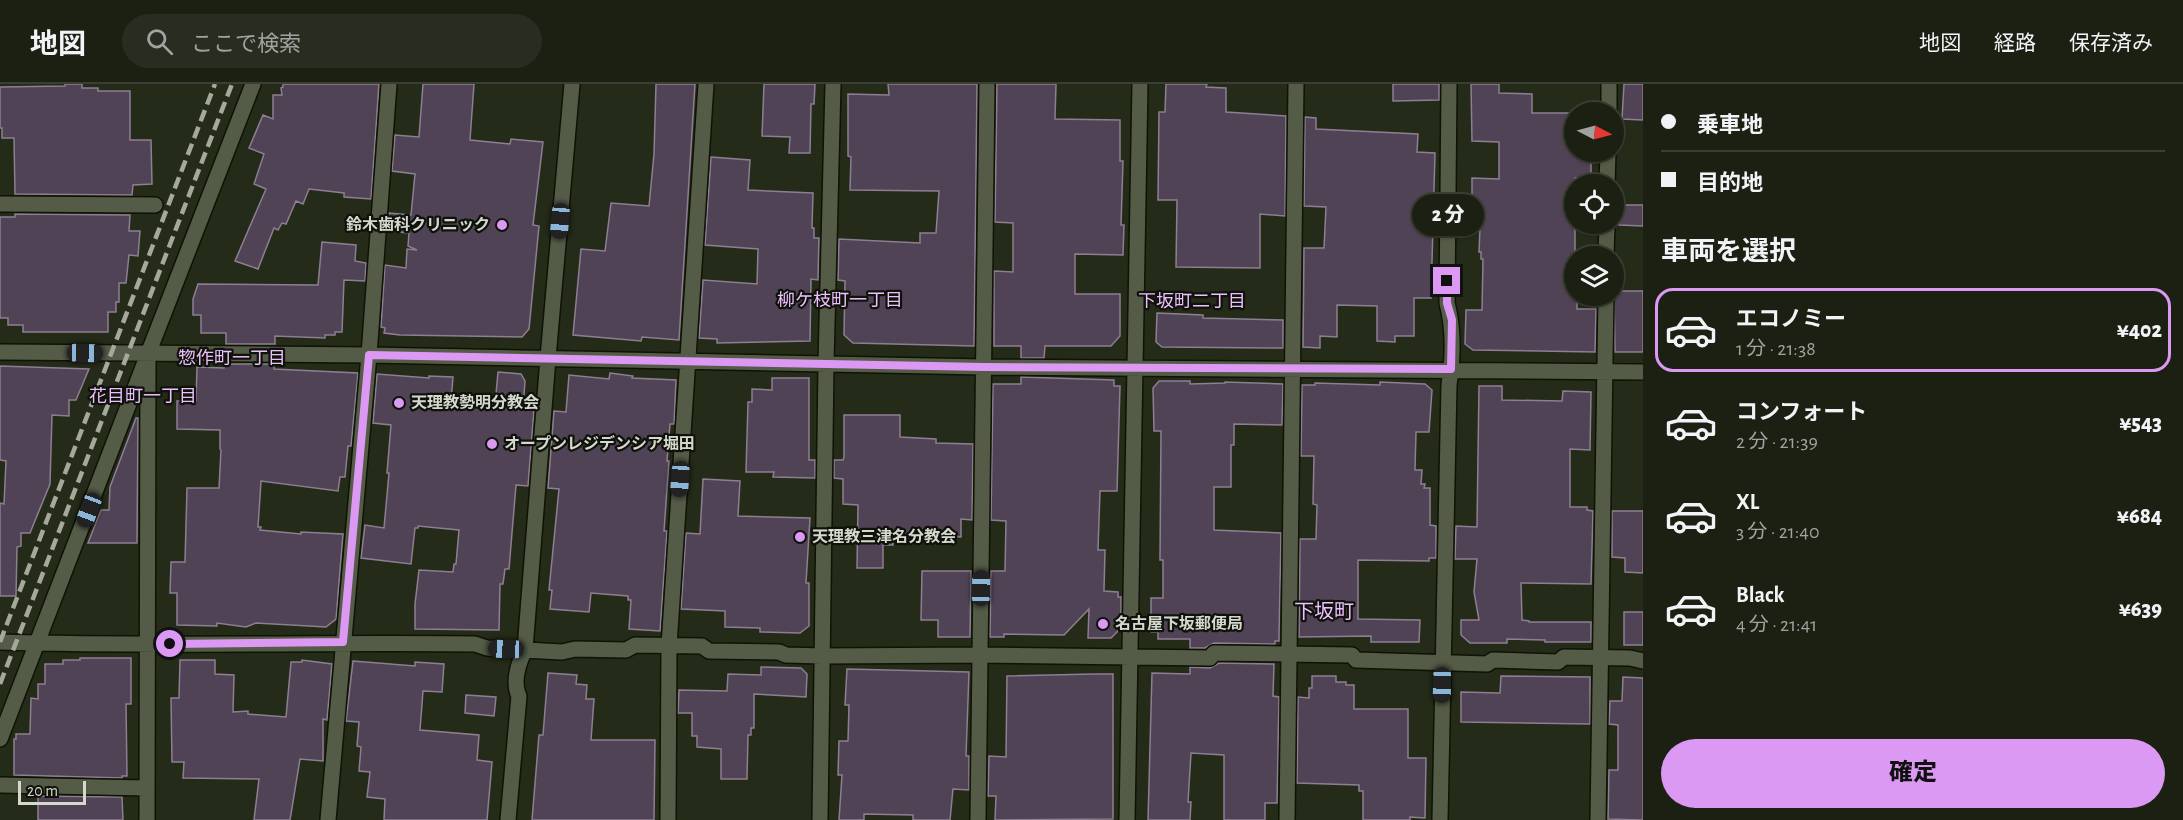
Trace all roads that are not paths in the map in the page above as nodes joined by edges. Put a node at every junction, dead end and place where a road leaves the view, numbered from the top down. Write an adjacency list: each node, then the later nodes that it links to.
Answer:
1 (252, 84): 16 (street)
2 (389, 84): 17 (street)
3 (572, 84): 18 (street)
4 (706, 84): 19 (street)
5 (832, 84): 20 (street)
6 (987, 84): 21 (street)
7 (1140, 84): 22 (street)
8 (1296, 84): 23 (street)
9 (1449, 84): 24 (street)
10 (1609, 84): 11 (street)
11 (1609, 102)
12 (0, 204): 13 (street)
13 (155, 205)
14 (1606, 306): 25 (street)
15 (0, 352): 16 (street)
16 (148, 354): 17 (street); 29 (street); 30 (street)
17 (369, 355): 18 (street); 28 (street)
18 (548, 358): 19 (street); 32 (street)
19 (688, 360): 20 (street); 31 (street)
20 (826, 364): 21 (street); 35 (street)
21 (984, 367): 22 (street); 34 (street)
22 (1134, 367): 23 (street); 37 (street)
23 (1293, 369): 24 (street); 33 (street)
24 (1451, 369): 25 (street); 39 (street)
25 (1604, 372): 26 (street); 36 (street)
26 (1643, 372)
27 (0, 642): 29 (street)
28 (343, 642): 30 (street); 32 (street); 44 (street)
29 (38, 643): 30 (street); 40 (street)
30 (148, 645): 42 (street)
31 (669, 646): 32 (street); 35 (street); 46 (street)
32 (525, 649): 45 (street)
33 (1289, 654): 37 (street); 39 (street); 50 (street)
34 (980, 655): 35 (street); 37 (street); 48 (street)
35 (822, 656): 47 (street)
36 (1599, 657): 38 (street); 39 (street); 52 (street)
37 (1130, 658): 49 (street)
38 (1643, 661)
39 (1442, 662): 51 (street)
40 (0, 739)
41 (0, 785): 42 (street)
42 (147, 788): 43 (street)
43 (147, 820)
44 (328, 820)
45 (508, 820)
46 (668, 820)
47 (820, 820)
48 (978, 820)
49 (1127, 820)
50 (1287, 820)
51 (1440, 820)
52 (1598, 820)

